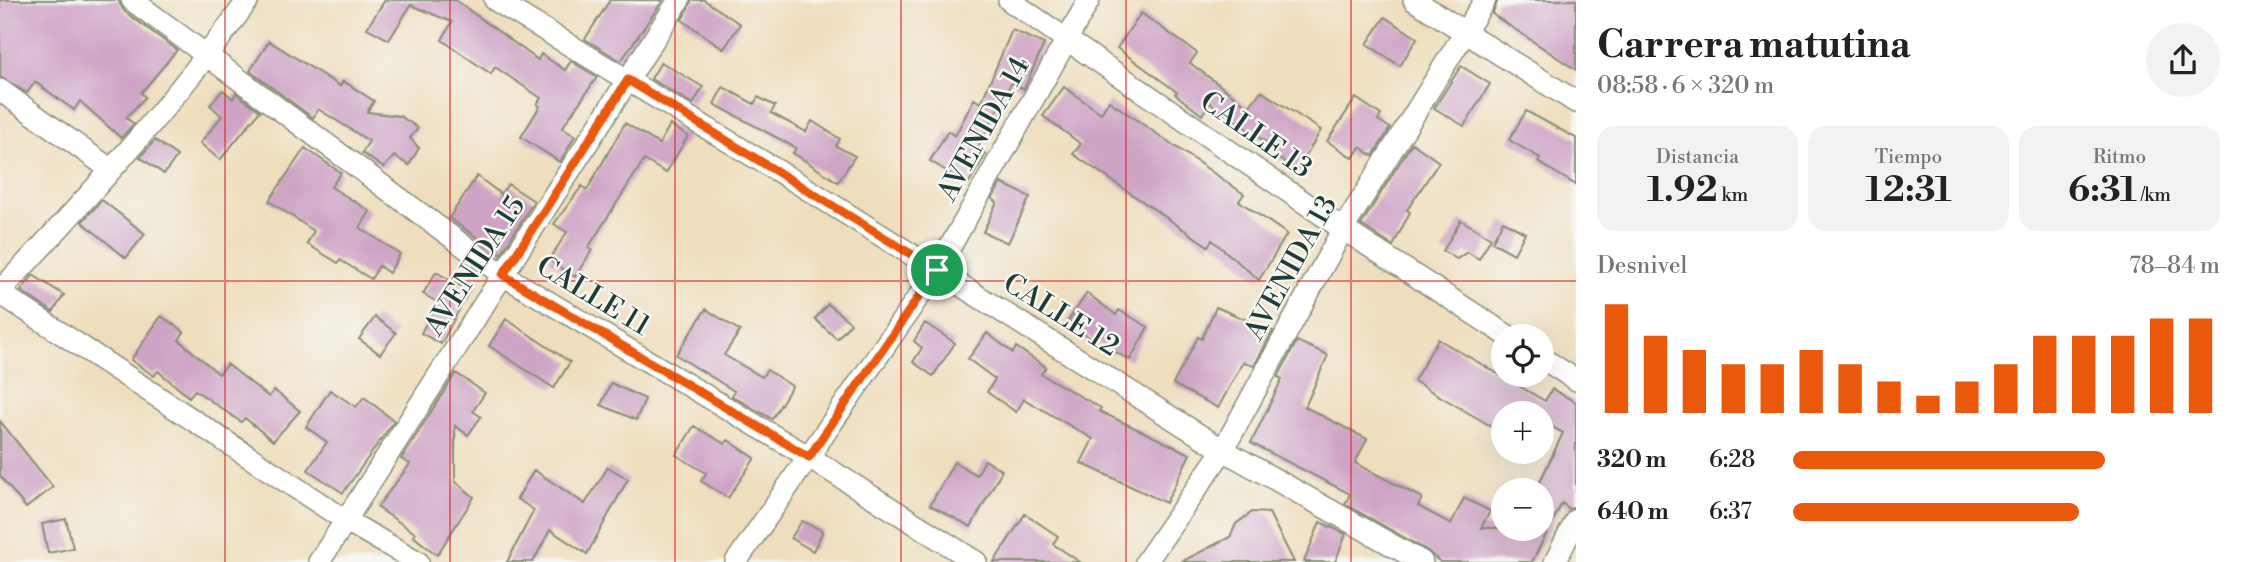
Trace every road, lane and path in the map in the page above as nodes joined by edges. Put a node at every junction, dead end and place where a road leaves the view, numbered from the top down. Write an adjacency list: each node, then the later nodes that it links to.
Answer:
1 (132, 0): 11 (street, CALLE 11)
2 (248, 0): 11 (street)
3 (495, 0): 12 (street, CALLE 12)
4 (679, 0): 12 (street, AVENIDA 15)
5 (1009, 0): 10 (street, CALLE 13)
6 (1088, 0): 10 (street, AVENIDA 14)
7 (1414, 0): 9 (street)
8 (1485, 0): 9 (street, AVENIDA 13)
9 (1466, 33): 14 (street); 16 (street, AVENIDA 13)
10 (1067, 39): 16 (street, CALLE 13); 17 (street, AVENIDA 14)
11 (206, 58): 15 (street); 18 (street, CALLE 11)
12 (628, 80): 17 (street, CALLE 12); 18 (street, AVENIDA 15)
13 (0, 90): 15 (street)
14 (1576, 102)
15 (110, 169): 19 (street)
16 (1343, 229): 20 (street, CALLE 13); 23 (street, AVENIDA 13)
17 (937, 270): 23 (street, CALLE 12); 24 (street, AVENIDA 14)
18 (503, 275): 24 (street, CALLE 11); 25 (street, AVENIDA 15)
19 (0, 292): 25 (street)
20 (1491, 325)
21 (1554, 366): 22 (street)
22 (1576, 380)
23 (1223, 450): 31 (street, AVENIDA 13); 32 (street, CALLE 12)
24 (809, 457): 29 (street, AVENIDA 14); 30 (street, CALLE 11)
25 (345, 520): 27 (street, AVENIDA 15); 28 (street)
26 (1576, 520): 33 (street)
27 (319, 562)
28 (418, 562)
29 (736, 562)
30 (976, 562)
31 (1146, 562)
32 (1422, 562)
33 (1555, 562)

